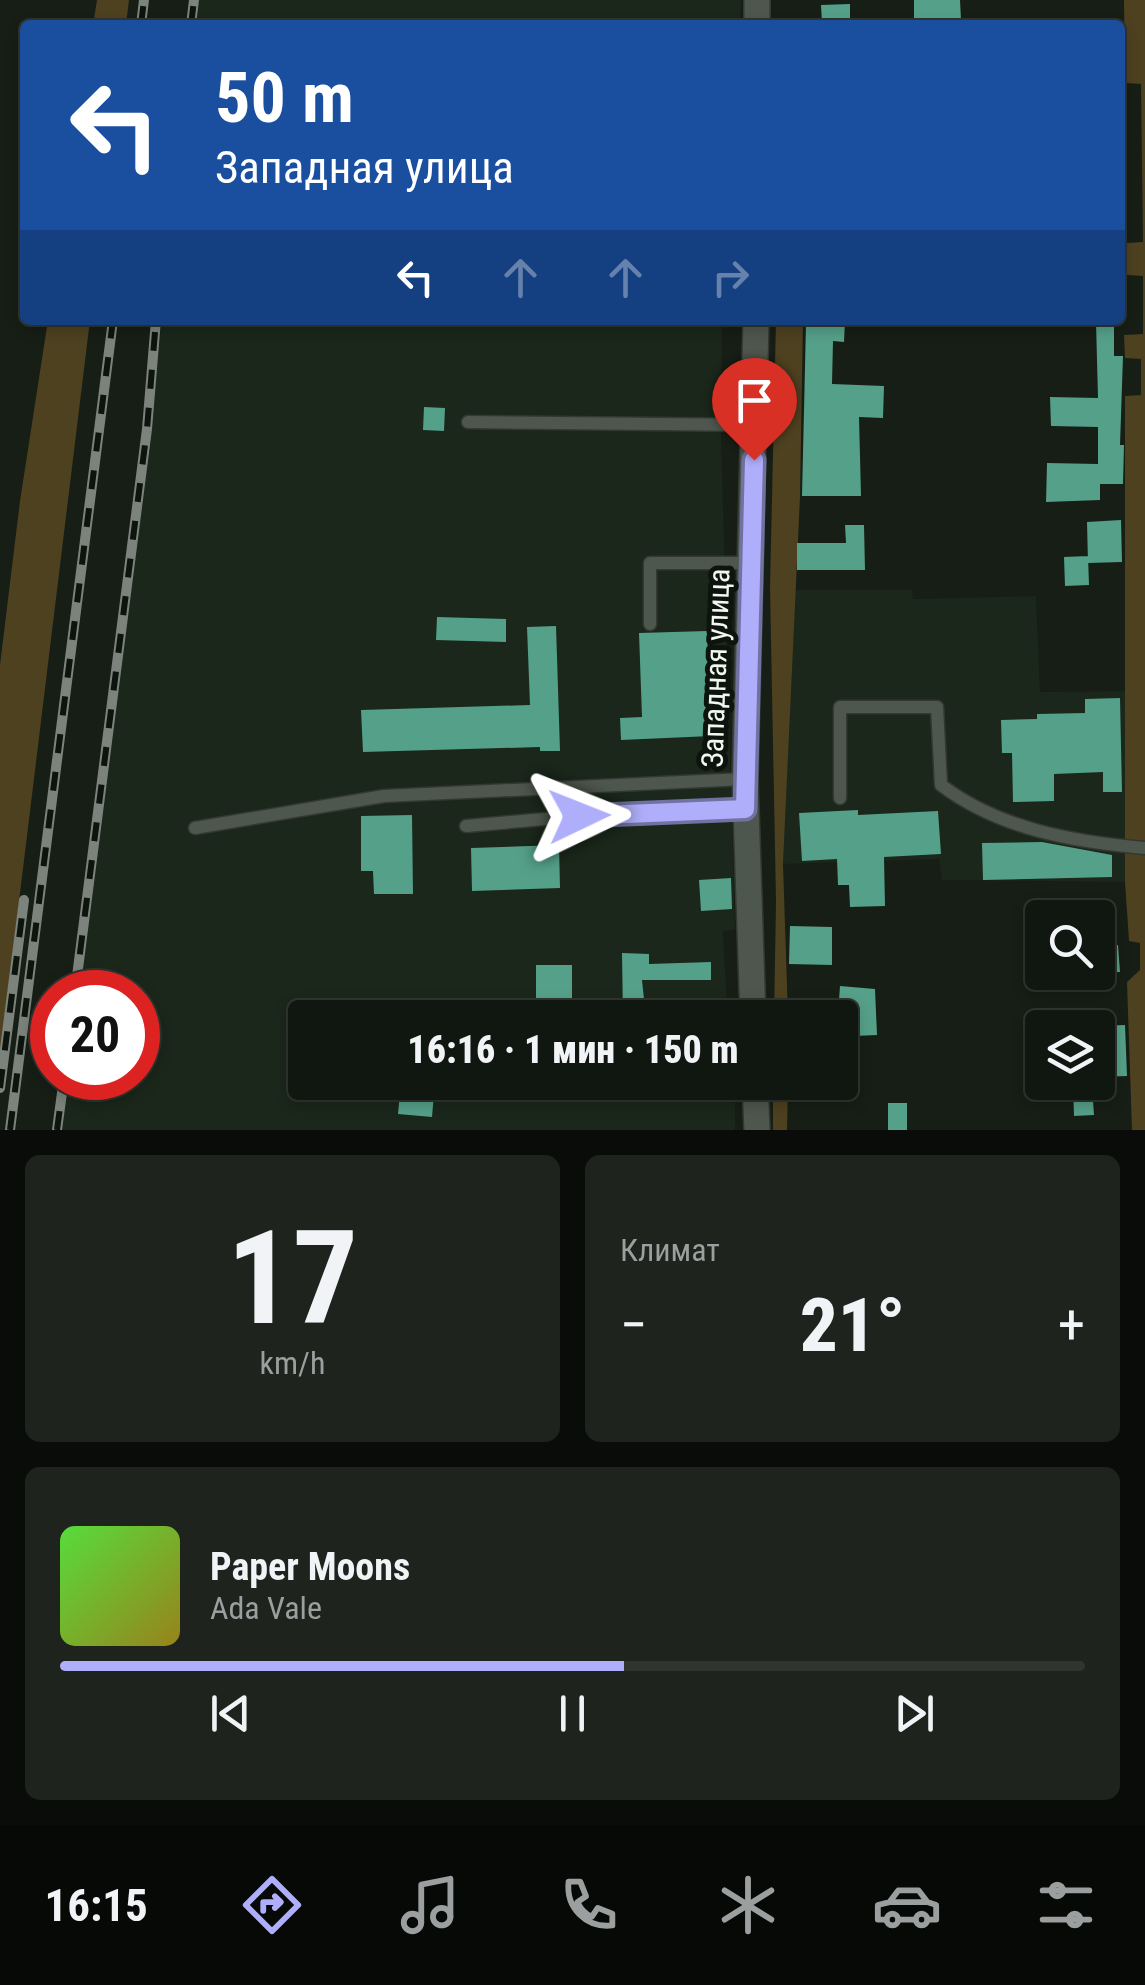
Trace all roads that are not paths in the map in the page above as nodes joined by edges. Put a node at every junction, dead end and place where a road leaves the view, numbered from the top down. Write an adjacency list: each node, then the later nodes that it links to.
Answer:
1 (756, 325): 3 (street, Западная улица)
2 (468, 422): 3 (lane)
3 (756, 425): 4 (street, Западная улица)
4 (752, 564): 5 (lane); 6 (street, Западная улица)
5 (650, 624)
6 (745, 779): 8 (street, Западная улица); 10 (lane)
7 (840, 798): 11 (lane)
8 (745, 809): 9 (lane); 12 (street, Западная улица)
9 (466, 826)
10 (195, 828)
11 (1145, 848)
12 (752, 1000)
13 (756, 1100): 14 (street)
14 (757, 1130)

